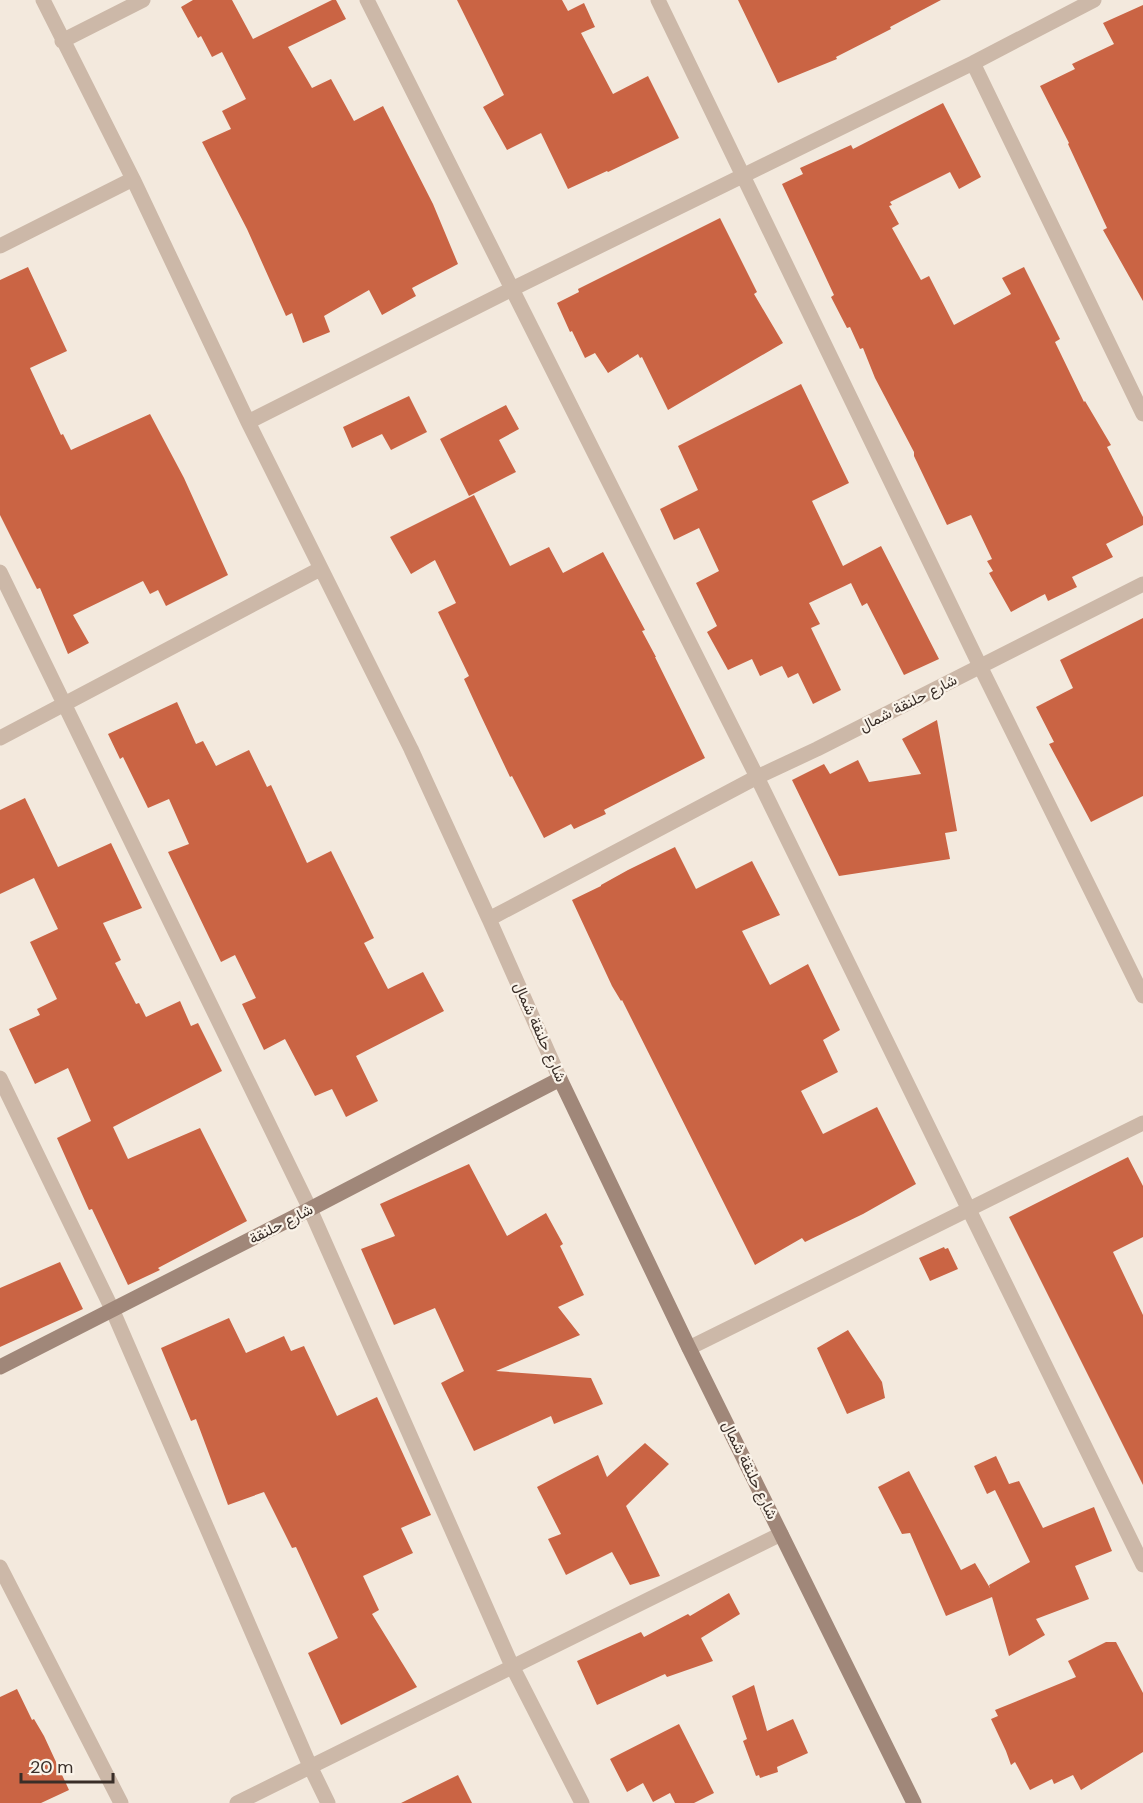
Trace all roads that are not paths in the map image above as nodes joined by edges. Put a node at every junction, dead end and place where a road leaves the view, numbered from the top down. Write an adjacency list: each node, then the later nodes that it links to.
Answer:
1 (43, 0): 6 (street)
2 (143, 0): 6 (street)
3 (367, 0): 11 (street)
4 (657, 0): 8 (street)
5 (1094, 0): 7 (street)
6 (62, 41): 9 (street)
7 (973, 63): 8 (street); 12 (street)
8 (742, 176): 11 (street); 17 (street)
9 (133, 179): 10 (street); 13 (street)
10 (0, 246)
11 (512, 289): 13 (street); 20 (street)
12 (1143, 414)
13 (248, 422): 14 (street)
14 (320, 569): 18 (street); 21 (street)
15 (0, 572): 18 (street)
16 (1143, 584): 17 (street, شارع حلنقة شمال)
17 (980, 666): 20 (street, شارع حلنقة شمال); 22 (street)
18 (65, 704): 19 (street); 27 (street)
19 (0, 738)
20 (757, 777): 21 (street, شارع حلنقة شمال); 26 (street)
21 (489, 919): 24 (street, شارع حلنقة شمال)
22 (1143, 996)
23 (0, 1078): 28 (street)
24 (560, 1079): 27 (street, شارع حلنقة); 29 (street, شارع حلنقة شمال)
25 (1143, 1123): 26 (street)
26 (969, 1208): 29 (street); 32 (street)
27 (310, 1209): 28 (street, شارع حلنقة); 34 (street)
28 (112, 1309): 30 (street, شارع حلنقة); 35 (street)
29 (689, 1348): 31 (street, شارع حلنقة شمال)
30 (0, 1366)
31 (781, 1534): 34 (street); 40 (street, شارع حلنقة شمال)
32 (1143, 1565)
33 (0, 1567): 36 (street)
34 (512, 1666): 35 (street); 39 (street)
35 (310, 1766): 37 (street); 38 (street)
36 (121, 1803)
37 (237, 1803)
38 (328, 1803)
39 (582, 1803)
40 (914, 1803)

